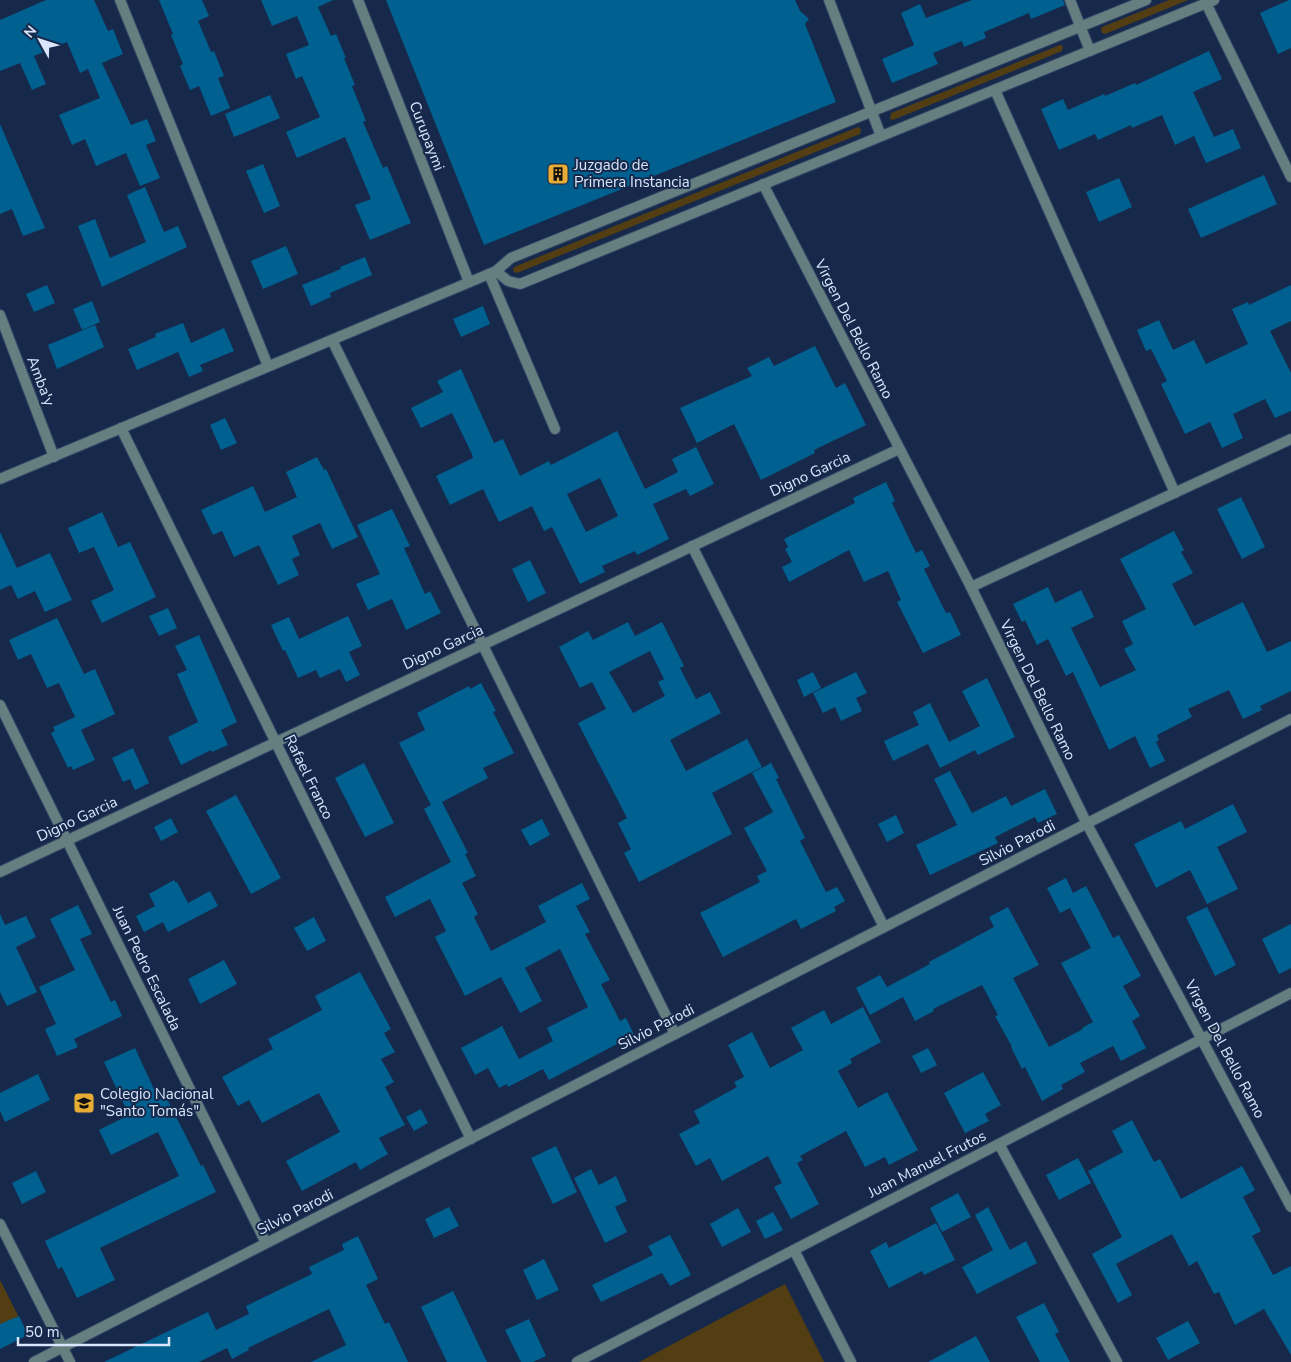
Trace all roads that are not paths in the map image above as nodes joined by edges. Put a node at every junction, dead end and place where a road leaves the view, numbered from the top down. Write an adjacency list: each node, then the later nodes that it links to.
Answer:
1 (120, 0): 18 (street)
2 (358, 0): 15 (street, Curupaymi)
3 (830, 0): 10 (street)
4 (1070, 0): 7 (street)
5 (1146, 0): 7 (street)
6 (1210, 2): 8 (street); 12 (street)
7 (1080, 27): 8 (street); 10 (street)
8 (1090, 51): 9 (street)
9 (995, 90): 11 (street); 25 (street)
10 (872, 111): 11 (street); 14 (street)
11 (881, 136): 13 (street)
12 (1291, 177)
13 (763, 184): 14 (street); 22 (street, Virgen Del Bello Ramo)
14 (493, 272): 15 (street); 20 (street)
15 (469, 282): 17 (street)
16 (0, 315): 23 (street, Amba'y)
17 (332, 340): 18 (street); 28 (street)
18 (268, 366): 19 (street)
19 (121, 428): 23 (street); 31 (street, Rafael Franco)
20 (555, 429)
21 (1291, 439): 25 (street)
22 (899, 449): 26 (street, Digno Garcia); 27 (street, Virgen Del Bello Ramo)
23 (54, 457): 24 (street)
24 (0, 479)
25 (1175, 493): 27 (street)
26 (692, 546): 28 (street, Digno Garcia); 35 (street)
27 (971, 587): 32 (street, Virgen Del Bello Ramo)
28 (483, 645): 31 (street, Digno Garcia); 37 (street)
29 (0, 705): 33 (street, Juan Pedro Escalada)
30 (1291, 719): 32 (street, Silvio Parodi)
31 (276, 742): 33 (street, Digno Garcia); 39 (street, Rafael Franco)
32 (1088, 824): 35 (street, Silvio Parodi); 38 (street, Virgen Del Bello Ramo)
33 (67, 840): 34 (street, Digno Garcia); 43 (street, Juan Pedro Escalada)
34 (0, 872)
35 (884, 927): 37 (street, Silvio Parodi)
36 (1291, 993): 38 (street, Juan Manuel Frutos)
37 (675, 1034): 39 (street, Silvio Parodi)
38 (1203, 1038): 40 (street, Juan Manuel Frutos); 41 (street, Virgen Del Bello Ramo)
39 (471, 1139): 43 (street, Silvio Parodi)
40 (998, 1144): 44 (street, Juan Manuel Frutos); 50 (street)
41 (1291, 1206)
42 (0, 1224): 45 (street)
43 (266, 1243): 45 (street, Silvio Parodi)
44 (794, 1250): 48 (street, Juan Manuel Frutos); 49 (street)
45 (62, 1348): 46 (street, Silvio Parodi); 47 (street)
46 (34, 1362)
47 (70, 1362)
48 (577, 1362)
49 (851, 1362)
50 (1117, 1362)

